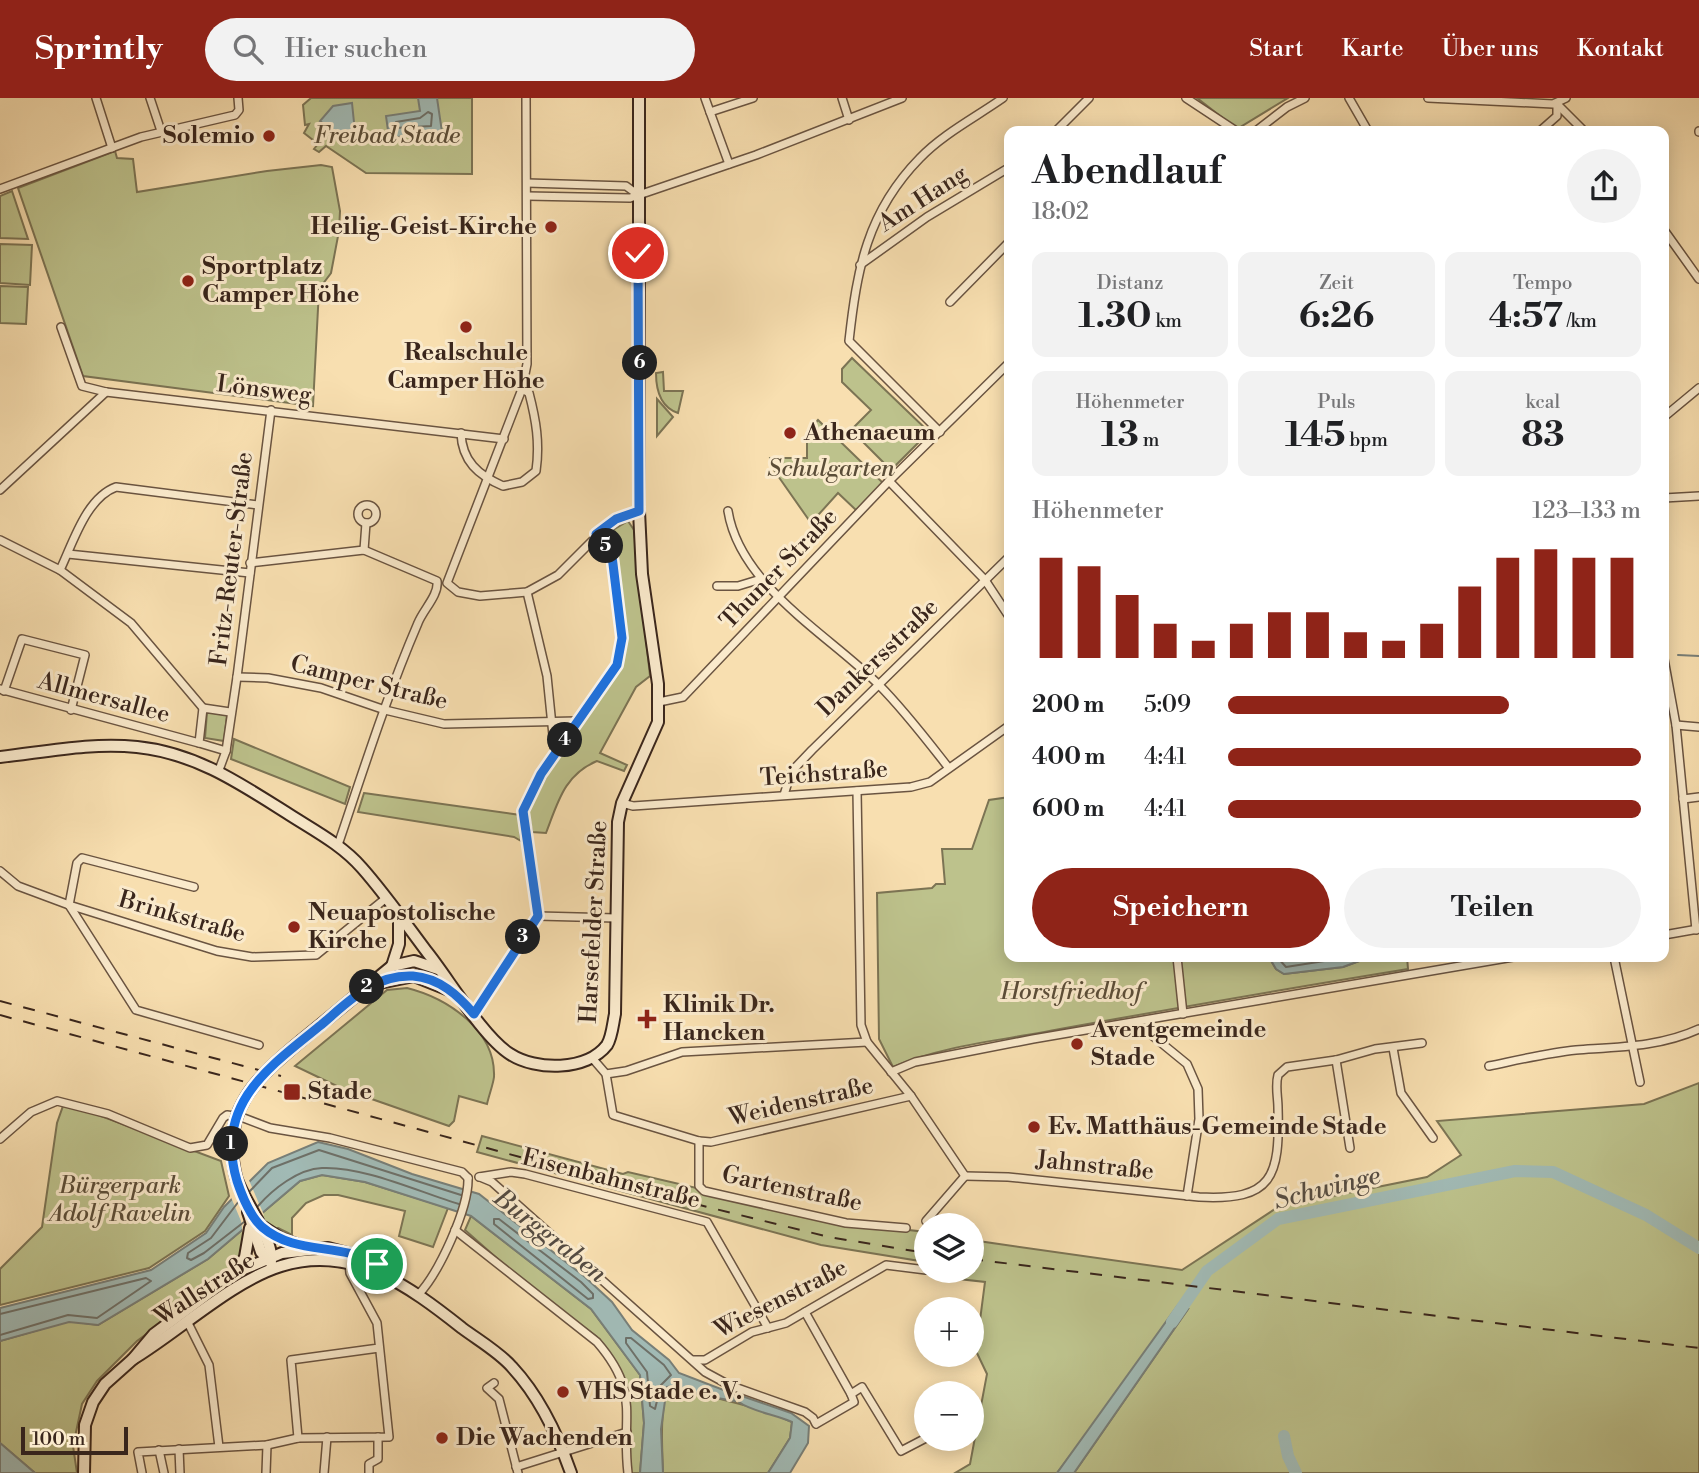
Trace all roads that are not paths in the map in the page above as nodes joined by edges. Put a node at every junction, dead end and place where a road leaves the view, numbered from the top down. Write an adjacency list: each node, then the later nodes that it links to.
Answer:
1 (96, 98): 27 (street)
2 (150, 98): 26 (street)
3 (238, 98): 26 (street)
4 (526, 98): 30 (street)
5 (639, 98): 32 (main road, Harsefelder Straße)
6 (705, 98): 18 (street)
7 (753, 98): 18 (street)
8 (842, 98): 19 (street)
9 (902, 98): 19 (street)
10 (1003, 98): 36 (street)
11 (1089, 98): 20 (street)
12 (1186, 98): 21 (street)
13 (1305, 98): 22 (street)
14 (1349, 98): 23 (street)
15 (1428, 98): 17 (street)
16 (1566, 98): 17 (street)
17 (1558, 104): 24 (street); 25 (street)
18 (710, 112): 28 (street)
19 (849, 120): 28 (street)
20 (1061, 126)
21 (1228, 126)
22 (1262, 126)
23 (1365, 126)
24 (1546, 126)
25 (1579, 126)
26 (161, 131): 27 (street)
27 (112, 148): 31 (street)
28 (729, 164): 32 (street)
29 (1004, 171): 36 (street, Am Hang)
30 (527, 183): 32 (street); 33 (street)
31 (0, 189)
32 (638, 194): 33 (street); 55 (main road, Harsefelder Straße)
33 (527, 196): 42 (street)
34 (1669, 237): 37 (street)
35 (1004, 247): 38 (street)
36 (859, 266): 46 (street)
37 (1699, 279)
38 (950, 302)
39 (61, 327): 43 (street, Lönsweg)
40 (1004, 368): 46 (street, Thuner Straße)
41 (1699, 388): 45 (street)
42 (522, 389): 48 (street); 49 (street)
43 (106, 392): 44 (street, Lönsweg); 51 (street)
44 (271, 410): 47 (street, Lönsweg); 54 (street, Fritz-Reuter-Straße)
45 (1669, 413)
46 (940, 432): 50 (street, Thuner Straße)
47 (461, 433): 48 (street, Lönsweg); 49 (street)
48 (504, 439): 49 (street)
49 (488, 480): 69 (street)
50 (889, 481): 67 (street); 70 (street, Thuner Straße)
51 (0, 490)
52 (1699, 496): 53 (street)
53 (1669, 498)
54 (258, 505): 61 (street); 63 (street, Fritz-Reuter-Straße)
55 (639, 511): 58 (street); 76 (main road, Harsefelder Straße)
56 (728, 511): 66 (street)
57 (366, 523): 60 (street)
58 (596, 534): 69 (street); 84 (street)
59 (0, 540): 64 (street)
60 (364, 550): 63 (street); 79 (street)
61 (68, 554): 64 (street); 65 (street)
62 (1004, 562): 67 (street, Dankersstraße)
63 (250, 563): 65 (street, Fritz-Reuter-Straße)
64 (60, 570): 77 (street)
65 (250, 573): 72 (street, Fritz-Reuter-Straße)
66 (761, 579): 68 (street); 70 (street)
67 (985, 580): 71 (street); 73 (street, Dankersstraße)
68 (717, 586)
69 (527, 592): 83 (street)
70 (779, 596): 73 (street); 76 (street, Thuner Straße)
71 (1004, 609)
72 (237, 677): 79 (street, Camper Straße); 80 (street, Fritz-Reuter-Straße)
73 (879, 685): 92 (street); 95 (street, Dankersstraße)
74 (1669, 688): 82 (street)
75 (2, 690): 78 (street, Allmersallee); 78 (street)
76 (659, 702): 98 (main road, Harsefelder Straße)
77 (203, 708): 80 (street); 88 (street)
78 (71, 710): 88 (street, Allmersallee)
79 (385, 710): 83 (street, Camper Straße); 99 (street)
80 (230, 712): 89 (street, Fritz-Reuter-Straße)
81 (1669, 716): 82 (street)
82 (1674, 716): 85 (street)
83 (552, 721): 84 (street, Camper Straße); 90 (street)
84 (577, 721): 90 (street)
85 (1676, 725): 86 (street); 97 (street)
86 (1699, 727)
87 (1004, 729): 92 (street, Teichstraße)
88 (199, 743): 89 (street, Allmersallee)
89 (226, 751): 93 (street, Fritz-Reuter-Straße)
90 (555, 756): 104 (street)
91 (0, 757): 93 (main road)
92 (948, 767): 94 (street, Teichstraße)
93 (219, 770): 99 (main road)
94 (857, 791): 95 (street, Teichstraße); 122 (street)
95 (784, 795): 98 (street, Teichstraße)
96 (1699, 797): 97 (street)
97 (1683, 799): 108 (street)
98 (622, 803): 106 (main road, Harsefelder Straße)
99 (338, 845): 102 (main road)
100 (0, 871): 103 (street, Brinkstraße)
101 (194, 887): 103 (street)
102 (385, 899): 103 (street, Brinkstraße); 105 (main road)
103 (69, 905): 124 (street)
104 (538, 916): 106 (street); 118 (street)
105 (399, 918): 107 (main road); 114 (main road)
106 (616, 918): 127 (main road, Harsefelder Straße)
107 (406, 928): 110 (main road); 110 (main road)
108 (1698, 929): 109 (street)
109 (1669, 933)
110 (421, 958): 114 (main road); 115 (main road); 117 (main road)
111 (1178, 962): 119 (street)
112 (1484, 962): 119 (street)
113 (1615, 962): 125 (street)
114 (392, 966): 116 (main road)
115 (414, 976): 116 (main road); 117 (main road)
116 (369, 985): 143 (main road, bridge)
117 (457, 994): 118 (main road)
118 (474, 1014): 127 (main road, Harsefelder Straße)
119 (1183, 1014): 120 (street)
120 (1113, 1026): 130 (street); 141 (street)
121 (1699, 1029): 125 (street)
122 (867, 1042): 130 (street); 131 (street)
123 (1422, 1043): 126 (street)
124 (259, 1045)
125 (1633, 1047): 129 (street); 132 (street)
126 (1393, 1048): 128 (street); 134 (street)
127 (593, 1059): 131 (street)
128 (1336, 1060): 137 (street); 141 (street, Jahnstraße)
129 (1489, 1066)
130 (891, 1072): 133 (street)
131 (606, 1074): 136 (street, Gartenstraße)
132 (1640, 1082)
133 (911, 1096): 136 (street, Weidenstraße); 138 (street)
134 (1433, 1138)
135 (0, 1139): 140 (street)
136 (699, 1141): 144 (street, Gartenstraße)
137 (1350, 1148)
138 (965, 1176): 141 (street, Jahnstraße); 142 (street)
139 (480, 1177): 140 (street, Eisenbahnstraße); 155 (street, Eisenbahnstraße); 157 (street)
140 (468, 1182): 145 (street)
141 (1187, 1196)
142 (934, 1213)
143 (255, 1223): 146 (main road); 147 (main road); 150 (main road)
144 (906, 1228)
145 (455, 1230): 152 (street); 160 (street)
146 (310, 1249): 147 (main road, Wallstraße); 151 (main road, Wallstraße)
147 (271, 1261): 148 (main road, Wallstraße); 150 (main road, Wallstraße); 154 (main road, Wallstraße)
148 (349, 1262): 151 (main road, Wallstraße); 156 (street)
149 (914, 1268): 153 (street, Wiesenstraße)
150 (237, 1272): 154 (main road)
151 (385, 1273): 152 (main road, Wallstraße)
152 (418, 1295): 169 (main road, Wallstraße)
153 (805, 1312): 155 (street, Wiesenstraße); 159 (street)
154 (185, 1318): 166 (street); 171 (main road)
155 (768, 1328): 157 (street, Wiesenstraße)
156 (379, 1348): 162 (street); 163 (street)
157 (693, 1360): 159 (street)
158 (494, 1383): 170 (street)
159 (851, 1394): 164 (street)
160 (627, 1432): 169 (street); 179 (street)
161 (327, 1437): 162 (street); 163 (street); 176 (street)
162 (378, 1437): 177 (street)
163 (298, 1438): 165 (street)
164 (914, 1444)
165 (267, 1445): 166 (street); 175 (street)
166 (219, 1447): 167 (street)
167 (179, 1449): 168 (street); 174 (street)
168 (159, 1450): 172 (street); 173 (street)
169 (564, 1452): 170 (street); 178 (main road, Wallstraße)
170 (517, 1470)
171 (84, 1473)
172 (142, 1473)
173 (163, 1473)
174 (180, 1473)
175 (266, 1473)
176 (324, 1473)
177 (369, 1473)
178 (571, 1473)
179 (628, 1473)

